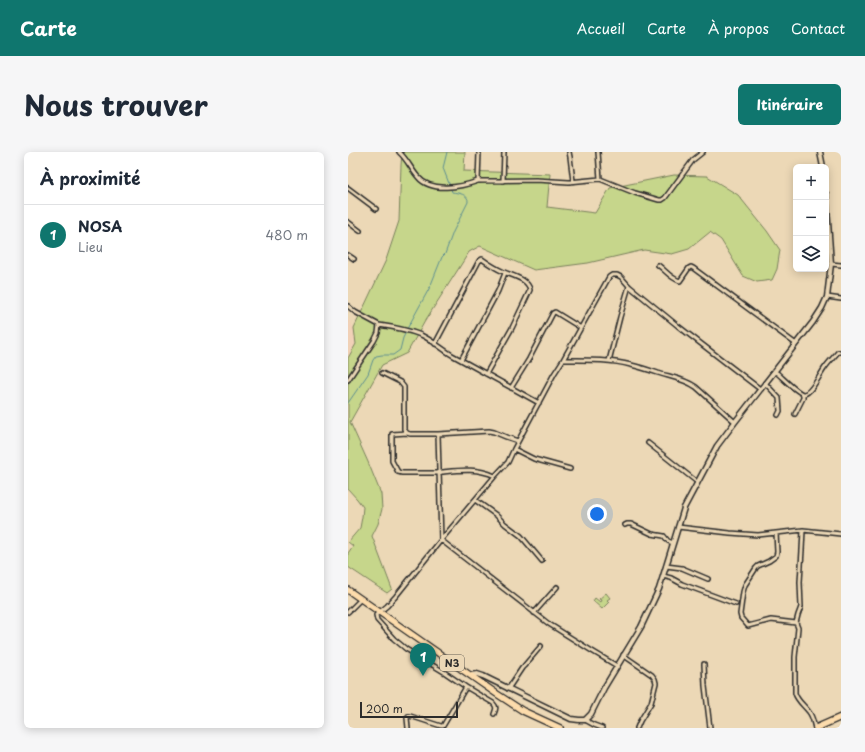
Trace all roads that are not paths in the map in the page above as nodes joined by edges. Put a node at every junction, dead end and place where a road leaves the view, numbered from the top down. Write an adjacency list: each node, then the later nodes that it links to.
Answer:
1 (399, 152): 10 (street)
2 (479, 152): 10 (street)
3 (504, 152): 11 (street)
4 (569, 152): 12 (street)
5 (598, 152): 9 (street)
6 (703, 152): 9 (street)
7 (820, 152): 8 (street)
8 (823, 164)
9 (600, 178): 12 (street)
10 (478, 181): 11 (street)
11 (503, 181): 12 (street)
12 (573, 181)
13 (348, 188): 15 (street)
14 (827, 200): 20 (street)
15 (376, 209)
16 (348, 222): 17 (street)
17 (360, 232)
18 (348, 255): 19 (street)
19 (354, 259)
20 (832, 264): 22 (street); 25 (street)
21 (658, 265): 31 (street)
22 (841, 265)
23 (505, 273): 30 (street); 33 (street); 38 (street)
24 (629, 286): 29 (street); 35 (street); 42 (street)
25 (826, 296): 26 (street); 31 (street)
26 (841, 299)
27 (348, 306): 28 (street)
28 (379, 325): 30 (street); 39 (street)
29 (581, 328): 34 (street); 41 (street)
30 (435, 344): 33 (street)
31 (796, 344): 36 (street)
32 (841, 352): 43 (street)
33 (461, 360): 38 (street)
34 (563, 360): 35 (street); 44 (street)
35 (609, 361): 47 (street)
36 (774, 372): 40 (street); 43 (street)
37 (382, 373): 48 (street)
38 (486, 374): 41 (street)
39 (348, 380)
40 (764, 383): 42 (street); 46 (street)
41 (511, 388): 44 (street)
42 (760, 389): 47 (street)
43 (803, 394): 45 (street)
44 (539, 403): 50 (street)
45 (795, 414)
46 (778, 415)
47 (735, 422): 56 (street)
48 (407, 433): 49 (street); 54 (street)
49 (438, 434): 50 (street); 54 (street)
50 (518, 441): 52 (street)
51 (648, 443): 56 (street)
52 (514, 449): 53 (street); 55 (street)
53 (570, 469)
54 (439, 473): 55 (street); 63 (street)
55 (495, 476): 57 (street)
56 (697, 482): 59 (street)
57 (476, 500): 63 (street); 65 (street)
58 (626, 525): 64 (street)
59 (678, 526): 61 (street); 64 (street)
60 (803, 530): 61 (street); 62 (street); 76 (street)
61 (776, 533): 76 (street)
62 (841, 534)
63 (441, 540): 74 (street); 75 (street)
64 (673, 543): 66 (street)
65 (542, 561)
66 (666, 566): 67 (street); 68 (street)
67 (663, 576): 72 (street); 78 (street)
68 (708, 579)
69 (557, 587): 75 (street)
70 (348, 590): 71 (highway, N3)
71 (361, 599): 73 (street); 74 (highway, N3)
72 (736, 604)
73 (348, 612)
74 (380, 612): 81 (highway, N3); 82 (street)
75 (534, 613): 80 (street)
76 (796, 623): 92 (street)
77 (541, 646): 83 (street)
78 (623, 655): 80 (street); 90 (street)
79 (704, 664): 91 (street)
80 (617, 666): 86 (street)
81 (470, 675): 83 (street); 88 (highway, N3)
82 (466, 687): 84 (street); 87 (street)
83 (508, 689): 86 (street)
84 (494, 714)
85 (841, 717): 92 (highway)
86 (585, 720): 89 (street)
87 (408, 728)
88 (560, 728)
89 (602, 728)
90 (637, 728)
91 (710, 728)
92 (815, 728)

